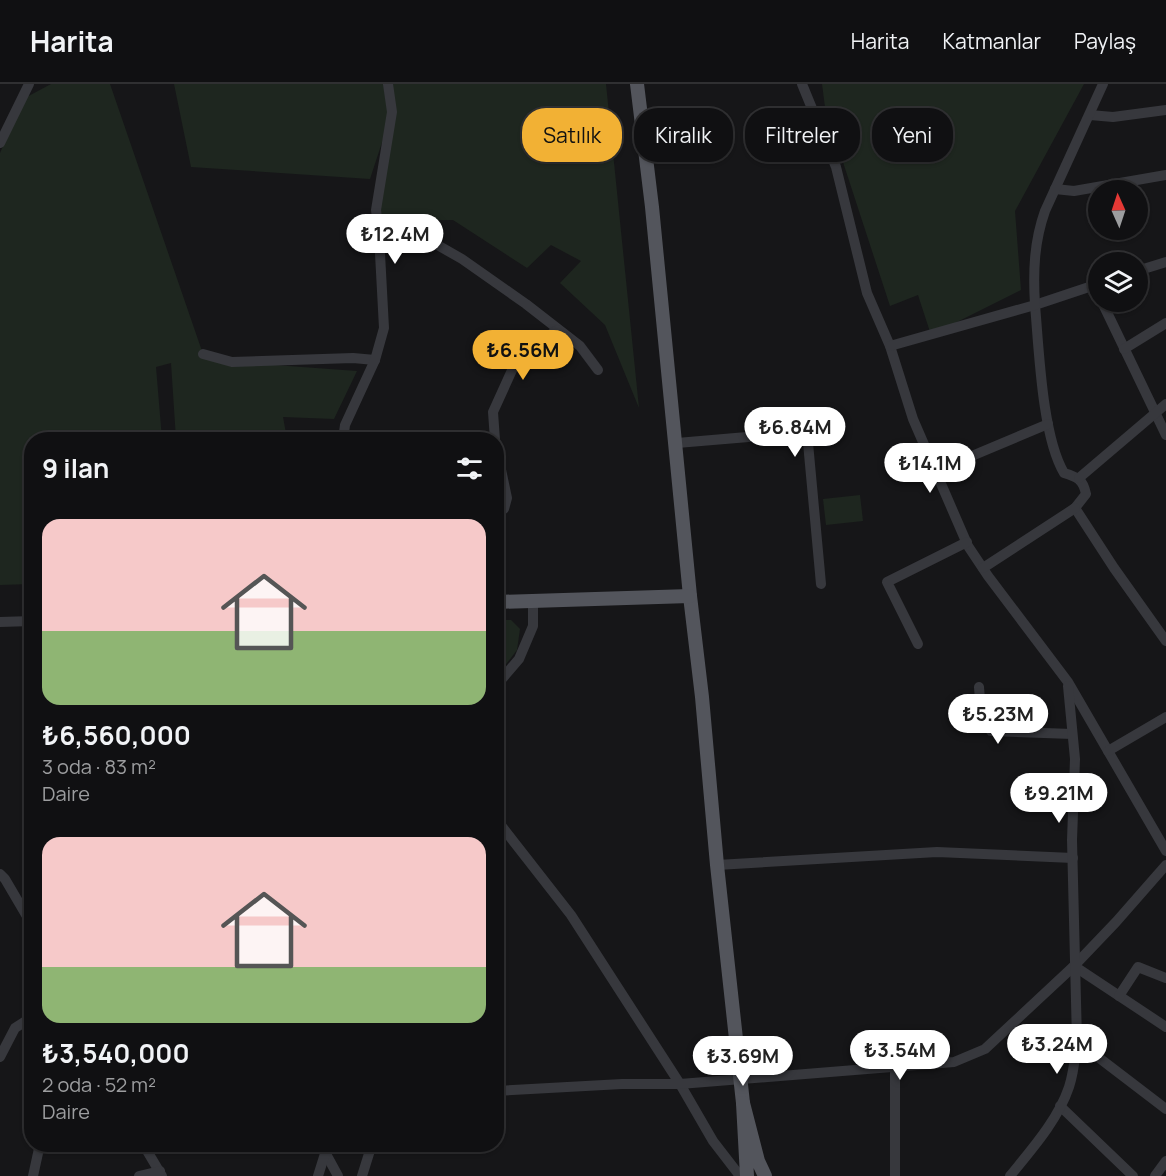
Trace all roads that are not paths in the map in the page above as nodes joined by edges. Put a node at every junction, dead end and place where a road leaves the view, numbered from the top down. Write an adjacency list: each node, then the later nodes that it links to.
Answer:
1 (29, 84): 8 (street)
2 (388, 84): 11 (street)
3 (637, 84): 30 (main road)
4 (802, 84): 19 (street)
5 (1103, 84): 7 (street)
6 (1166, 110): 7 (street)
7 (1090, 115): 10 (street)
8 (0, 143)
9 (1166, 175): 10 (street)
10 (1055, 189): 15 (street)
11 (379, 235): 18 (street); 22 (street)
12 (1166, 262): 13 (street)
13 (1148, 268)
14 (1088, 290): 15 (street)
15 (1035, 305): 19 (street); 26 (street)
16 (1107, 312): 20 (street)
17 (1166, 323): 20 (street)
18 (557, 330): 23 (street); 28 (street)
19 (890, 346): 31 (street)
20 (1124, 349): 25 (street)
21 (203, 354): 22 (street)
22 (375, 360): 27 (street)
23 (598, 370)
24 (1166, 404): 25 (street)
25 (1154, 414): 29 (street); 32 (street)
26 (1048, 424): 31 (street); 32 (street)
27 (344, 432)
28 (494, 432)
29 (1166, 435)
30 (677, 443): 38 (street); 39 (main road)
31 (936, 471): 36 (street)
32 (1079, 478): 34 (street)
33 (504, 484): 35 (street)
34 (1075, 508): 37 (street); 44 (street)
35 (504, 509)
36 (967, 542): 37 (street); 45 (street)
37 (982, 568): 47 (street)
38 (821, 584)
39 (690, 596): 40 (main road); 55 (main road)
40 (533, 601): 41 (main road); 46 (street)
41 (504, 602)
42 (24, 621): 43 (street)
43 (0, 622)
44 (1166, 641)
45 (918, 644)
46 (504, 677)
47 (1068, 682): 50 (street); 51 (street)
48 (979, 687): 50 (street)
49 (1166, 717): 51 (street)
50 (1072, 734): 54 (street)
51 (1108, 751): 53 (street)
52 (504, 829): 68 (street)
53 (1166, 851)
54 (1073, 858): 55 (street); 59 (street)
55 (717, 865): 67 (main road)
56 (1166, 865): 59 (street)
57 (0, 874): 58 (street)
58 (24, 912)
59 (1074, 966): 61 (street); 64 (street); 66 (street)
60 (1166, 978): 61 (street)
61 (1119, 996): 63 (street)
62 (24, 1022): 65 (street)
63 (1166, 1027)
64 (1077, 1041): 71 (street); 72 (street)
65 (0, 1057)
66 (895, 1068): 67 (street); 88 (street)
67 (740, 1079): 68 (street); 70 (main road)
68 (680, 1084): 69 (street); 86 (street)
69 (504, 1091)
70 (743, 1103): 80 (main road); 87 (main road)
71 (1060, 1106): 89 (street); 90 (street)
72 (1166, 1109)
73 (38, 1152): 81 (street)
74 (148, 1152): 79 (street)
75 (326, 1152): 83 (street)
76 (328, 1152): 84 (street)
77 (370, 1152): 85 (street)
78 (1166, 1161): 91 (street)
79 (161, 1174): 82 (street)
80 (765, 1175)
81 (33, 1176)
82 (139, 1176)
83 (318, 1176)
84 (338, 1176)
85 (362, 1176)
86 (740, 1176)
87 (747, 1176)
88 (895, 1176)
89 (1011, 1176)
90 (1133, 1176)
91 (1155, 1176)

